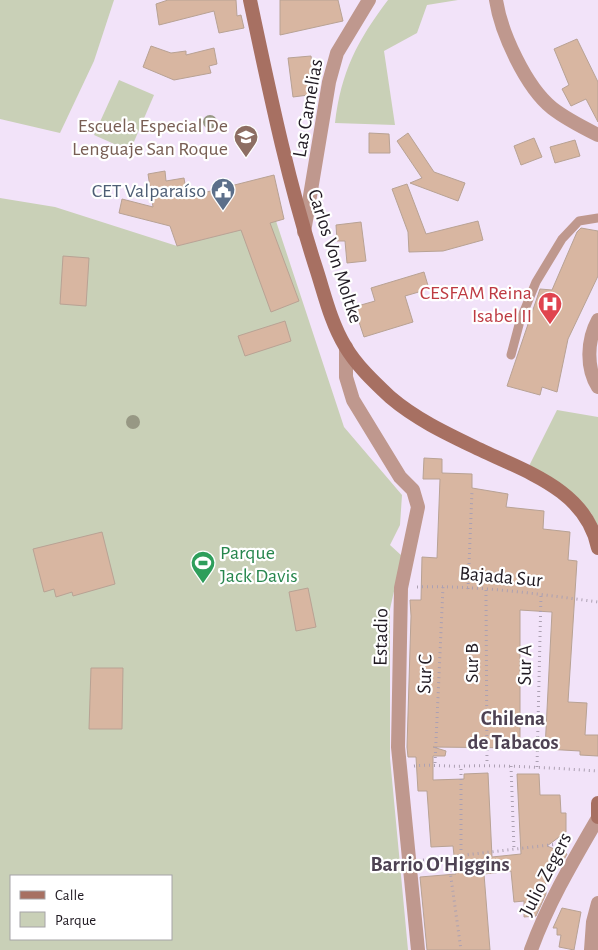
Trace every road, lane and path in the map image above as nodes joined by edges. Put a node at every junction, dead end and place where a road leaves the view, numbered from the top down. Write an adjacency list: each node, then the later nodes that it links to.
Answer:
1 (250, 0): 6 (main road, Carlos Von Moltke)
2 (369, 0): 6 (street, Las Camelias)
3 (496, 0): 4 (street)
4 (598, 135)
5 (598, 218): 9 (lane)
6 (304, 232): 8 (main road, Carlos Von Moltke)
7 (598, 320): 10 (street)
8 (346, 347): 12 (main road, Carlos Von Moltke); 14 (street, Estadio)
9 (511, 355)
10 (598, 387)
11 (472, 492): 15 (path)
12 (598, 548)
13 (443, 586): 14 (path, Bajada Sur); 15 (path, Bajada Sur); 19 (path, Sur C)
14 (401, 588): 23 (street, Estadio)
15 (468, 589): 16 (path, Bajada Sur)
16 (486, 590): 17 (path, Bajada Sur); 20 (path, Sur B)
17 (541, 594): 18 (path, Bajada Sur); 24 (path, Sur A)
18 (598, 602)
19 (435, 763): 21 (path); 23 (path)
20 (487, 765): 21 (path); 22 (path)
21 (461, 766): 30 (path)
22 (510, 766): 24 (path); 29 (path)
23 (399, 767): 32 (street, Estadio)
24 (537, 767): 25 (path)
25 (598, 771)
26 (598, 802): 27 (main road)
27 (598, 818): 36 (street, Julio Zegers)
28 (567, 843): 29 (path)
29 (514, 849): 30 (path)
30 (461, 855): 31 (path)
31 (448, 856): 32 (path); 35 (path)
32 (410, 861): 34 (street, Estadio)
33 (598, 903): 37 (street)
34 (418, 950)
35 (461, 950)
36 (532, 950)
37 (591, 950)

